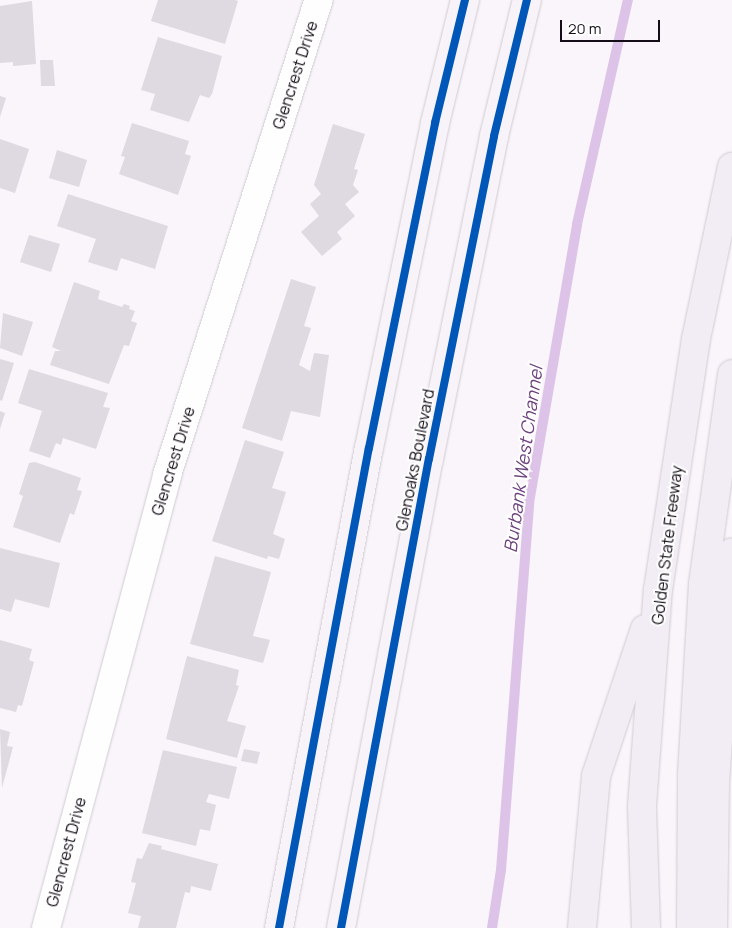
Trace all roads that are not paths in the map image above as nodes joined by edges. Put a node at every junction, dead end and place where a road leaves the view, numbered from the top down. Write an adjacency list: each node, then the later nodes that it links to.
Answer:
1 (319, 0): 8 (street, Glencrest Drive)
2 (465, 0): 9 (main road)
3 (527, 0): 10 (main road, Glenoaks Boulevard)
4 (732, 167): 7 (highway, Golden State Freeway)
5 (732, 374): 13 (highway)
6 (732, 553): 14 (highway)
7 (658, 590): 11 (highway); 12 (highway, Golden State Freeway)
8 (46, 928)
9 (279, 928)
10 (341, 928)
11 (582, 928)
12 (646, 928)
13 (691, 928)
14 (713, 928)

